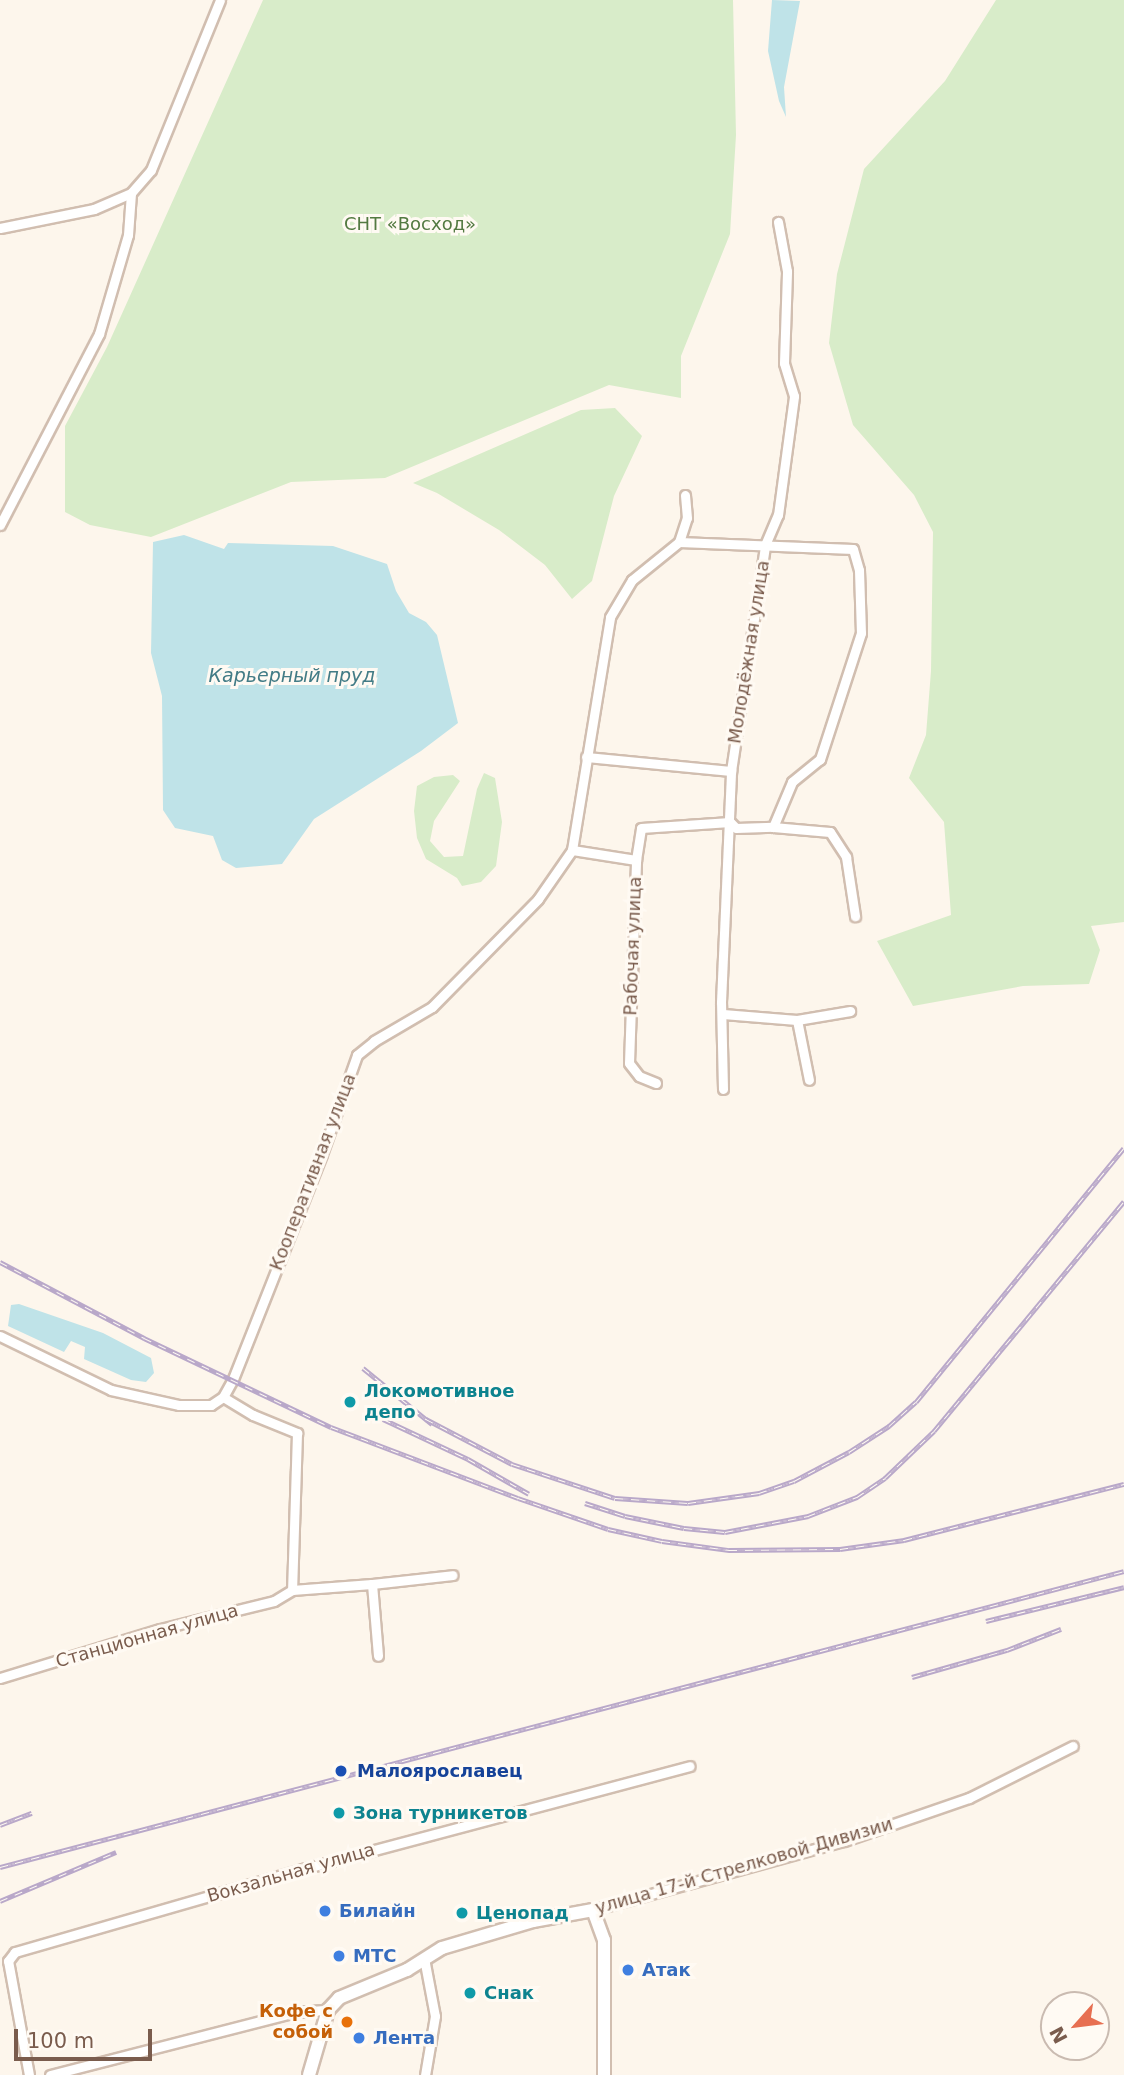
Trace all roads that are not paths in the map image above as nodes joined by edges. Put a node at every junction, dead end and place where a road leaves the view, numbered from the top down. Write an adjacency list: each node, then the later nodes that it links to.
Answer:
1 (220, 0): 2 (street)
2 (131, 193): 4 (street); 6 (street)
3 (778, 222): 8 (street, Молодёжная улица)
4 (0, 228)
5 (685, 495): 7 (street)
6 (0, 525)
7 (679, 542): 8 (street); 9 (street, Кооперативная улица)
8 (765, 545): 10 (street, Молодёжная улица); 12 (street)
9 (586, 757): 10 (street); 13 (street, Кооперативная улица)
10 (731, 771): 11 (street, Молодёжная улица)
11 (730, 822): 12 (street); 14 (street, Рабочая улица); 17 (street, Молодёжная улица)
12 (774, 827): 15 (street)
13 (572, 850): 14 (street); 23 (street, Кооперативная улица)
14 (636, 860): 20 (street, Рабочая улица)
15 (855, 916)
16 (850, 1011): 18 (street)
17 (723, 1014): 18 (street); 21 (street, Молодёжная улица)
18 (797, 1020): 19 (street)
19 (808, 1080)
20 (656, 1083)
21 (723, 1088)
22 (0, 1336): 23 (street)
23 (223, 1396): 26 (street)
24 (453, 1575): 25 (street)
25 (372, 1584): 26 (street); 27 (street)
26 (292, 1590): 28 (street, Станционная улица)
27 (379, 1656)
28 (0, 1678)
29 (1073, 1746): 31 (street, улица 17-й Стрелковой Дивизии)
30 (691, 1766): 34 (street, Вокзальная улица)
31 (593, 1910): 32 (main road, улица 17-й Стрелковой Дивизии); 38 (main road)
32 (424, 1958): 33 (main road, улица 17-й Стрелковой Дивизии); 37 (street)
33 (328, 2010): 35 (street, улица 17-й Стрелковой Дивизии); 36 (main road)
34 (29, 2075)
35 (50, 2075)
36 (309, 2075)
37 (425, 2075)
38 (604, 2075)

